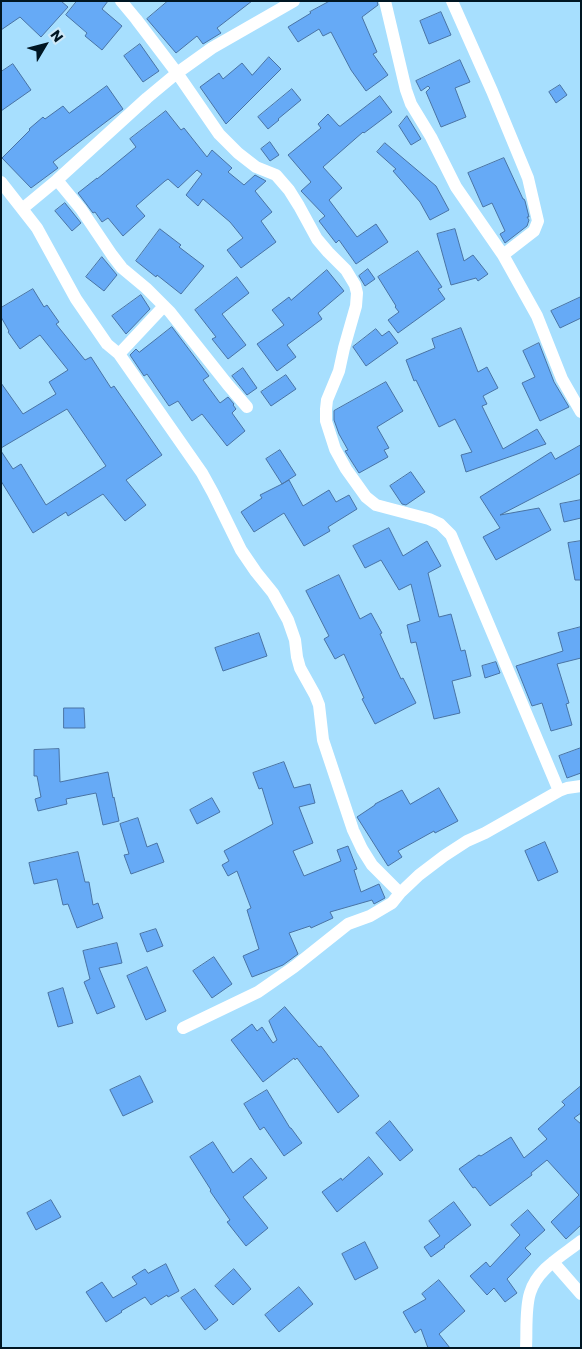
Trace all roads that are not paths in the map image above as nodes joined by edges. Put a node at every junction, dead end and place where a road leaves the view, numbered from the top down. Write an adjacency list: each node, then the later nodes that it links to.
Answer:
1 (121, 1): 5 (street)
2 (294, 1): 5 (street)
3 (386, 1): 9 (street)
4 (452, 1): 9 (street)
5 (177, 73): 6 (street); 15 (street)
6 (57, 180): 8 (street); 10 (street)
7 (1, 182): 8 (street)
8 (22, 208): 11 (street)
9 (503, 255): 13 (street)
10 (164, 306): 11 (street); 12 (street)
11 (119, 354): 16 (street)
12 (247, 407)
13 (581, 412)
14 (581, 786): 15 (street)
15 (559, 791): 16 (street)
16 (400, 893): 17 (street)
17 (183, 1028)
18 (581, 1241): 19 (street)
19 (553, 1262): 20 (street); 21 (street)
20 (581, 1294)
21 (526, 1348)

